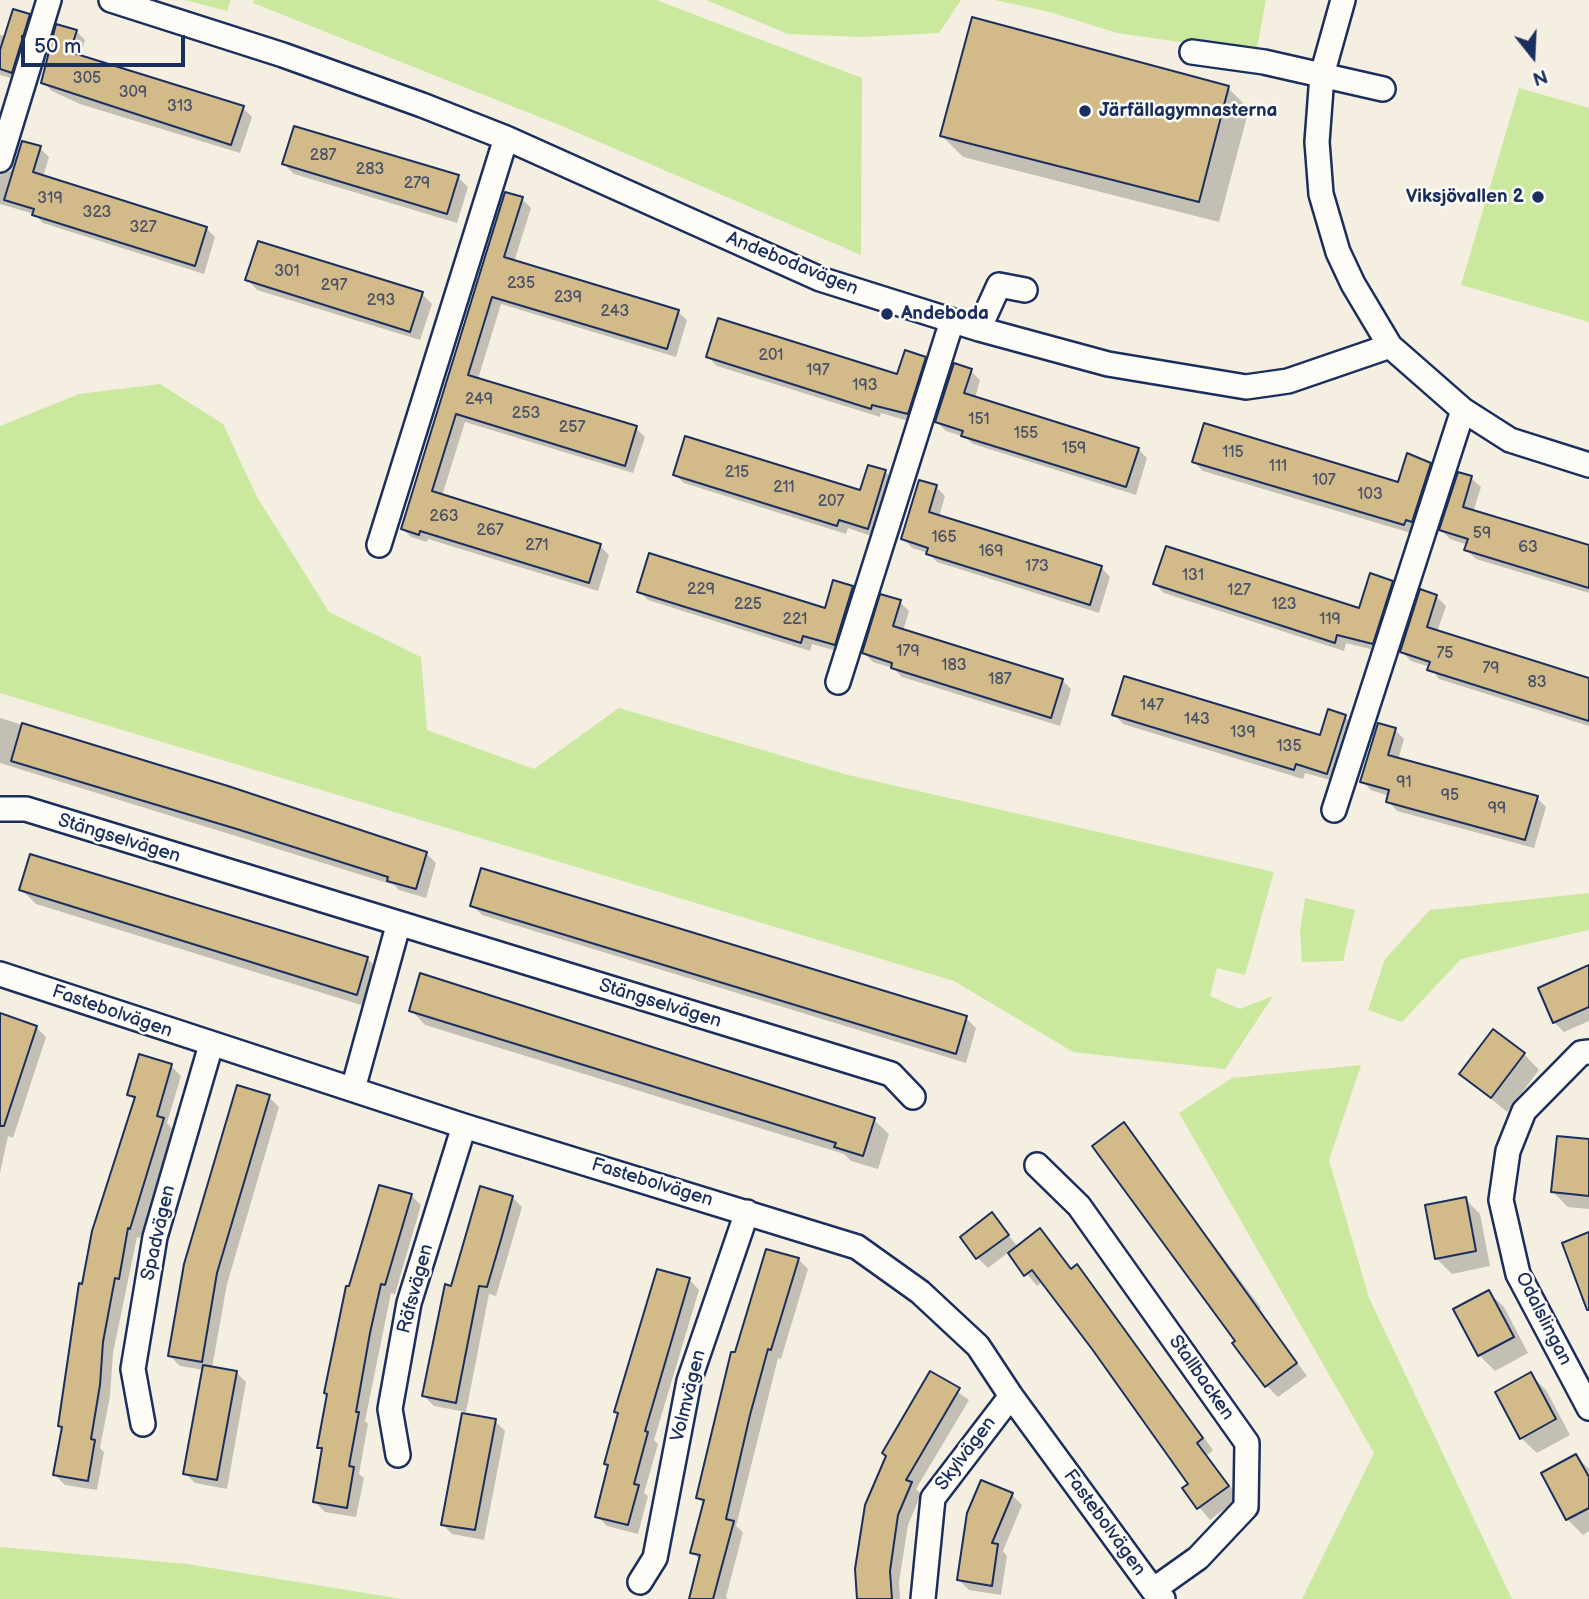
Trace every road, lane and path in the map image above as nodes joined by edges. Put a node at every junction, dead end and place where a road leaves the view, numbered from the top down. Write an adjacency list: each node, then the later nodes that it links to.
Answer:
1 (49, 0): 8 (street)
2 (111, 0): 7 (street, Andebodavägen)
3 (1343, 0): 5 (street)
4 (1192, 52): 5 (street)
5 (1322, 75): 6 (street); 12 (street)
6 (1383, 89)
7 (506, 138): 10 (street, Andebodavägen); 15 (street)
8 (0, 160)
9 (1025, 290): 11 (street)
10 (952, 320): 11 (street, Andebodavägen); 16 (street)
11 (979, 329): 12 (street, Andebodavägen)
12 (1390, 346): 13 (street)
13 (1463, 410): 14 (street); 18 (street)
14 (1589, 465)
15 (379, 545)
16 (838, 682)
17 (0, 809): 19 (street, Stängselvägen)
18 (1334, 810)
19 (398, 926): 23 (street); 24 (street, Stängselvägen)
20 (0, 974): 21 (street, Fastebolvägen)
21 (211, 1045): 23 (street, Fastebolvägen); 30 (street, Spadvägen)
22 (1589, 1052): 29 (street, Odalslingan)
23 (354, 1089): 25 (street, Fastebolvägen)
24 (913, 1097)
25 (464, 1126): 27 (street, Fastebolvägen); 31 (street, Räfsvägen)
26 (1037, 1165): 33 (street, Stallbacken)
27 (747, 1212): 28 (street, Fastebolvägen); 32 (street, Volmvägen)
28 (1011, 1396): 33 (street, Fastebolvägen); 34 (street, Skylvägen)
29 (1589, 1408)
30 (143, 1424)
31 (398, 1455)
32 (640, 1582)
33 (1158, 1594)
34 (923, 1599)

